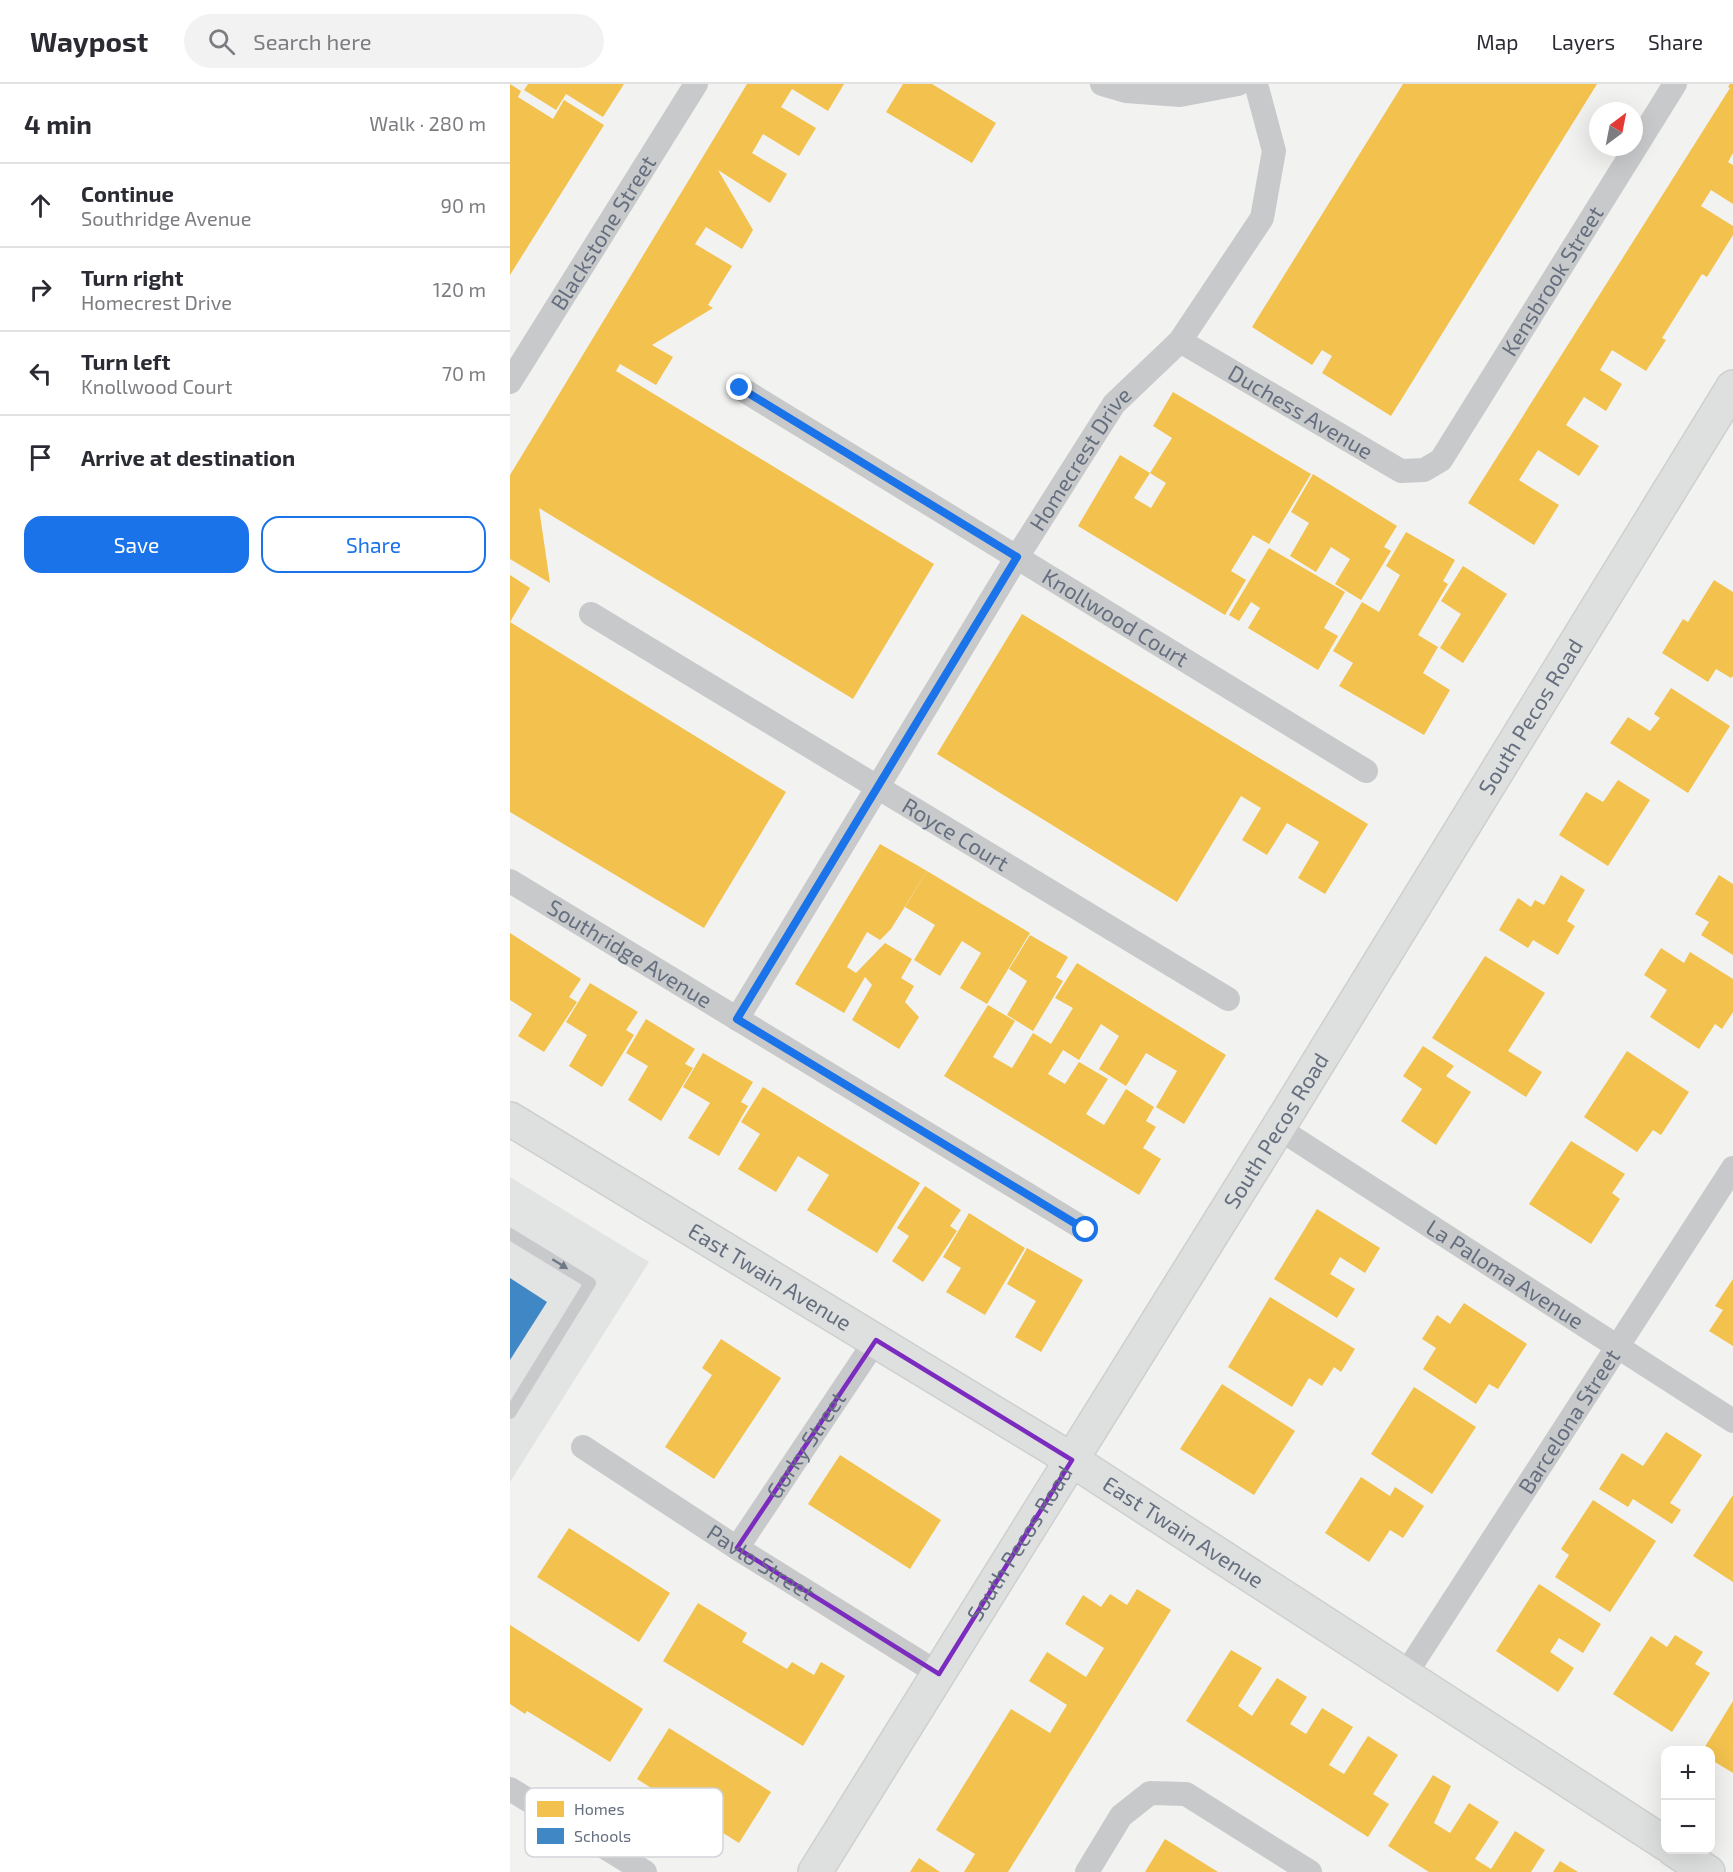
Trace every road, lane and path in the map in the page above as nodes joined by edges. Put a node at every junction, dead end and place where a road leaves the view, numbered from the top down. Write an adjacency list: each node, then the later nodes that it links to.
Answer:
1 (696, 84): 7 (street, Blackstone Street)
2 (1102, 84): 3 (street)
3 (1238, 84)
4 (1256, 84): 6 (street, Homecrest Drive)
5 (1675, 84): 10 (street, Kensbrook Street)
6 (1180, 341): 10 (street, Duchess Avenue); 11 (street, Homecrest Drive)
7 (510, 382)
8 (1733, 387): 19 (street, South Pecos Road)
9 (740, 388): 11 (street, Knollwood Court)
10 (1424, 470)
11 (1017, 557): 13 (street, Knollwood Court); 14 (street, Homecrest Drive)
12 (591, 614): 14 (street, Royce Court)
13 (1366, 771)
14 (877, 787): 16 (street, Royce Court); 17 (street, Homecrest Drive)
15 (510, 881): 17 (street, Southridge Avenue)
16 (1228, 999)
17 (737, 1019): 21 (street, Southridge Avenue)
18 (510, 1119): 23 (street, East Twain Avenue)
19 (1278, 1128): 24 (street, La Paloma Avenue); 28 (street, South Pecos Road)
20 (1733, 1168): 24 (street, Barcelona Street)
21 (1086, 1230)
22 (510, 1234): 25 (lane, one-way to 25)
23 (876, 1340): 28 (street, East Twain Avenue); 29 (street, Gorky Street)
24 (1618, 1347): 26 (street, La Paloma Avenue); 31 (street, Barcelona Street)
25 (510, 1413)
26 (1733, 1421)
27 (583, 1447): 29 (street, Pavlo Street)
28 (1072, 1460): 30 (street, South Pecos Road); 31 (street, East Twain Avenue)
29 (736, 1548): 30 (street, Pavlo Street)
30 (939, 1674): 38 (street, South Pecos Road)
31 (1405, 1675): 34 (street, East Twain Avenue)
32 (510, 1789): 33 (street)
33 (525, 1798)
34 (1661, 1841)
35 (1680, 1854): 41 (street)
36 (621, 1857): 37 (street)
37 (645, 1872)
38 (815, 1872)
39 (1087, 1872): 40 (street)
40 (1310, 1872)
41 (1708, 1872)

